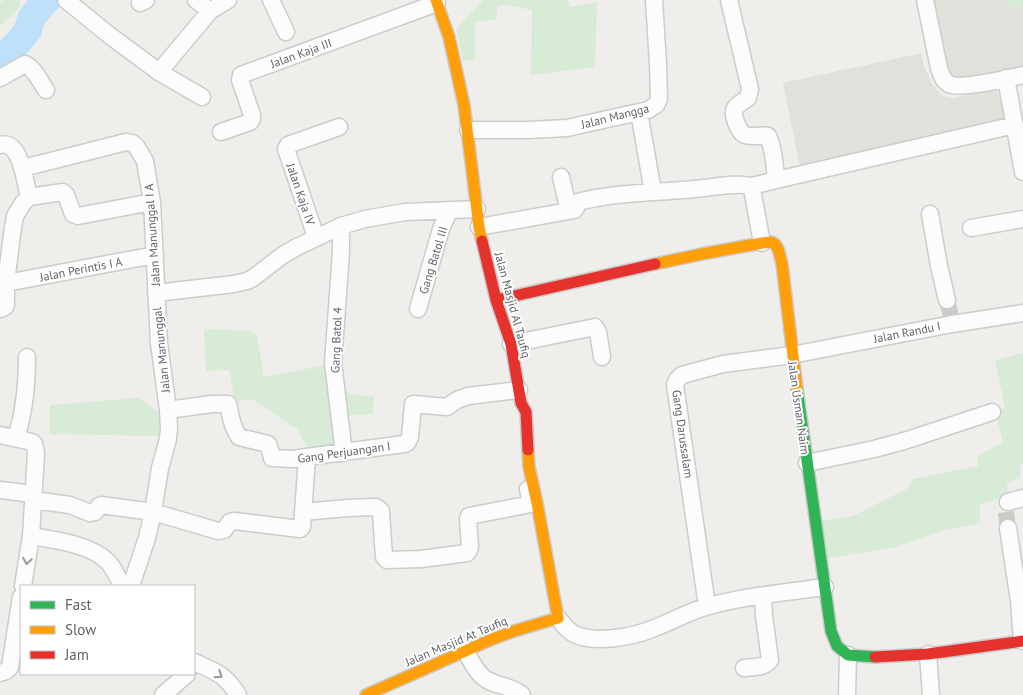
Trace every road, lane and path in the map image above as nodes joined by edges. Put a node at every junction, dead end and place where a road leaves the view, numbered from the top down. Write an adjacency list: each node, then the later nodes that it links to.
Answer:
1 (66, 0): 11 (street)
2 (196, 0): 9 (street)
3 (228, 0): 9 (street)
4 (272, 0): 10 (street)
5 (654, 0): 17 (street, Jalan Mangga)
6 (729, 0): 26 (street)
7 (925, 0): 14 (street)
8 (437, 2): 20 (street, Jalan Masjid Al Taufiq); 21 (street, Jalan Kaja III)
9 (210, 11): 11 (street)
10 (286, 32)
11 (159, 72): 16 (street)
12 (1023, 75): 14 (street)
13 (0, 78): 15 (street)
14 (1006, 78): 18 (street)
15 (46, 90)
16 (202, 97)
17 (639, 112): 20 (street, Jalan Mangga); 28 (street)
18 (1015, 125): 24 (street); 26 (street)
19 (339, 127): 40 (street, Jalan Kaja IV)
20 (468, 130): 31 (street, Jalan Masjid Al Taufiq)
21 (221, 132)
22 (0, 145): 23 (street)
23 (23, 168): 29 (street); 30 (street, Jalan Manunggal I A)
24 (1023, 172)
25 (561, 177): 33 (street)
26 (776, 180): 27 (street)
27 (752, 186): 28 (street); 41 (street)
28 (653, 192): 33 (street)
29 (29, 197): 30 (street); 39 (street)
30 (152, 202): 42 (street, Jalan Manunggal I A)
31 (477, 209): 32 (street, Jalan Manunggal); 37 (street, Jalan Masjid Al Taufiq)
32 (449, 211): 36 (street, Jalan Manunggal); 48 (street, Gang Batol III)
33 (569, 211): 37 (street)
34 (930, 214): 46 (street)
35 (1023, 219): 38 (street)
36 (341, 226): 40 (street, Jalan Manunggal); 58 (street, Gang Batol 4)
37 (479, 227): 45 (street, Jalan Masjid Al Taufiq)
38 (971, 228)
39 (6, 236): 43 (street)
40 (316, 238): 44 (street, Jalan Manunggal)
41 (762, 243): 45 (street); 51 (street, Jalan Usman Naim)
42 (155, 255): 43 (street, Jalan Perintis I A); 44 (street, Jalan Manunggal I A)
43 (6, 283): 47 (street)
44 (156, 293): 55 (street, Jalan Manunggal)
45 (496, 300): 50 (street, Jalan Masjid Al Taufiq)
46 (947, 300)
47 (0, 309)
48 (418, 309)
49 (1023, 312): 51 (street, Jalan Randu I)
50 (511, 344): 53 (street); 54 (street, Jalan Masjid Al Taufiq)
51 (792, 355): 60 (street, Jalan Usman Naim); 73 (street, Gang Darussalam)
52 (27, 357): 57 (street)
53 (602, 357)
54 (520, 396): 58 (street, Gang Perjuangan I); 64 (street); 74 (street, Jalan Masjid Al Taufiq)
55 (168, 410): 59 (street, Gang Perjuangan I); 63 (street, Jalan Manunggal)
56 (992, 412): 60 (street)
57 (8, 436): 62 (street)
58 (344, 453): 59 (street, Gang Perjuangan I)
59 (307, 458): 64 (street)
60 (807, 463): 70 (street, Jalan Usman Naim)
61 (0, 490): 62 (street)
62 (33, 497): 63 (street); 66 (street)
63 (153, 512): 64 (street); 69 (street, Jalan Manunggal)
64 (303, 512)
65 (1008, 528): 75 (street)
66 (31, 536): 67 (street, one-way to 67); 68 (street, Jalan Manunggal)
67 (23, 585)
68 (126, 585)
69 (129, 585)
70 (825, 586): 71 (street); 78 (street, Jalan Usman Naim)
71 (763, 596): 73 (street); 80 (street)
72 (20, 603): 81 (street)
73 (707, 606): 74 (street)
74 (558, 618): 76 (street, Jalan Masjid At Taufiq)
75 (1023, 641): 77 (street)
76 (465, 650): 85 (street, Jalan Masjid At Taufiq); 86 (street)
77 (928, 654): 78 (street); 88 (street)
78 (848, 655): 87 (street)
79 (195, 667): 84 (street, one-way to 84)
80 (744, 668)
81 (0, 673)
82 (184, 675): 83 (street)
83 (163, 695)
84 (238, 695)
85 (366, 695)
86 (524, 695)
87 (847, 695)
88 (931, 695)

